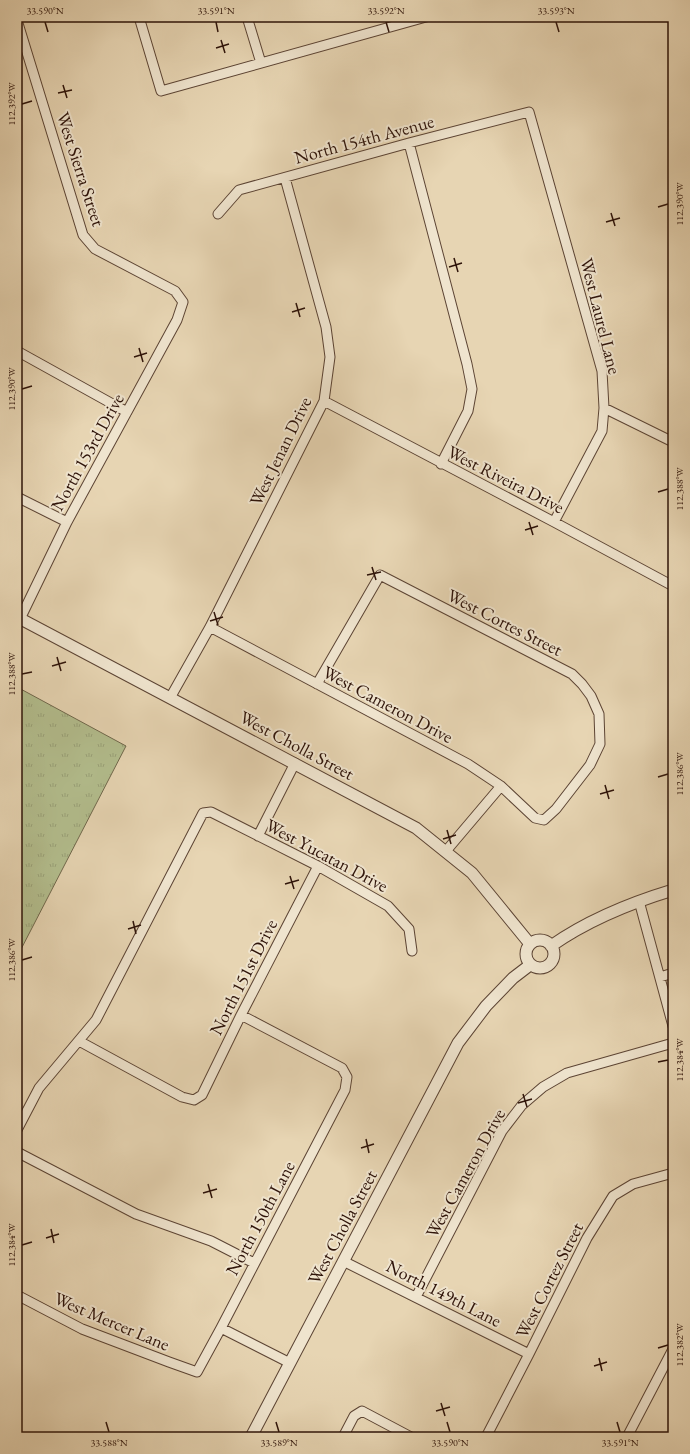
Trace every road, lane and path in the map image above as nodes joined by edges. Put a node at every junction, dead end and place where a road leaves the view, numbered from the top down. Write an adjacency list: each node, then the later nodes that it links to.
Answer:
1 (139, 17): 6 (street)
2 (247, 17): 6 (street)
3 (426, 17): 5 (street)
4 (17, 20): 11 (street, West Sierra Street)
5 (406, 20): 6 (street)
6 (261, 63)
7 (529, 112): 8 (street, North 154th Avenue); 14 (street, West Laurel Lane)
8 (409, 143): 9 (street, North 154th Avenue); 17 (street)
9 (285, 178): 10 (street, North 154th Avenue); 13 (street, West Jenan Drive)
10 (218, 214)
11 (183, 302): 15 (street, North 153rd Drive)
12 (17, 351): 15 (street)
13 (324, 401): 17 (street, West Riveira Drive); 23 (street, West Jenan Drive)
14 (604, 408): 16 (street); 20 (street, West Laurel Lane)
15 (127, 412): 19 (street, North 153rd Drive)
16 (673, 442)
17 (441, 464): 20 (street, West Riveira Drive)
18 (17, 497): 19 (street)
19 (66, 522): 22 (street, North 153rd Drive)
20 (554, 522): 21 (street, West Riveira Drive)
21 (673, 586)
22 (19, 618): 25 (street, West Cholla Street)
23 (210, 627): 24 (street, West Cameron Drive); 25 (street, West Jenan Drive)
24 (317, 684): 27 (street, West Cameron Drive); 28 (street, West Cortes Street)
25 (170, 698): 26 (street, West Cholla Street)
26 (295, 763): 29 (street); 30 (street, West Cholla Street)
27 (501, 786): 28 (street, West Cameron Drive); 30 (street)
28 (544, 820)
29 (258, 836): 31 (street, West Yucatan Drive); 42 (street, West Yucatan Drive)
30 (446, 851): 34 (street, West Cholla Street)
31 (318, 866): 36 (street, West Yucatan Drive); 40 (street, North 151st Drive)
32 (673, 890): 33 (street)
33 (639, 901): 35 (street); 39 (street)
34 (530, 944): 35 (street); 37 (street)
35 (551, 946): 37 (street)
36 (412, 951)
37 (530, 965): 47 (street, West Cholla Street)
38 (673, 973): 39 (street)
39 (660, 977): 41 (street)
40 (240, 1015): 42 (street, North 151st Drive); 48 (street, North 150th Lane)
41 (673, 1026)
42 (79, 1041): 44 (street)
43 (673, 1043): 50 (street, West Cameron Drive)
44 (17, 1130)
45 (17, 1152): 48 (street)
46 (673, 1173): 53 (street, West Cortez Street)
47 (343, 1261): 50 (street, North 149th Lane); 54 (street, West Cholla Street)
48 (254, 1263): 51 (street, North 150th Lane)
49 (17, 1295): 55 (street, West Mercer Lane)
50 (416, 1297): 53 (street, North 149th Lane)
51 (221, 1328): 54 (street); 55 (street, North 150th Lane)
52 (673, 1349): 60 (street)
53 (530, 1354): 59 (street, West Cortez Street)
54 (290, 1363): 56 (street, West Cholla Street)
55 (197, 1372)
56 (251, 1437)
57 (343, 1437): 58 (street)
58 (411, 1437)
59 (486, 1437)
60 (627, 1437)

